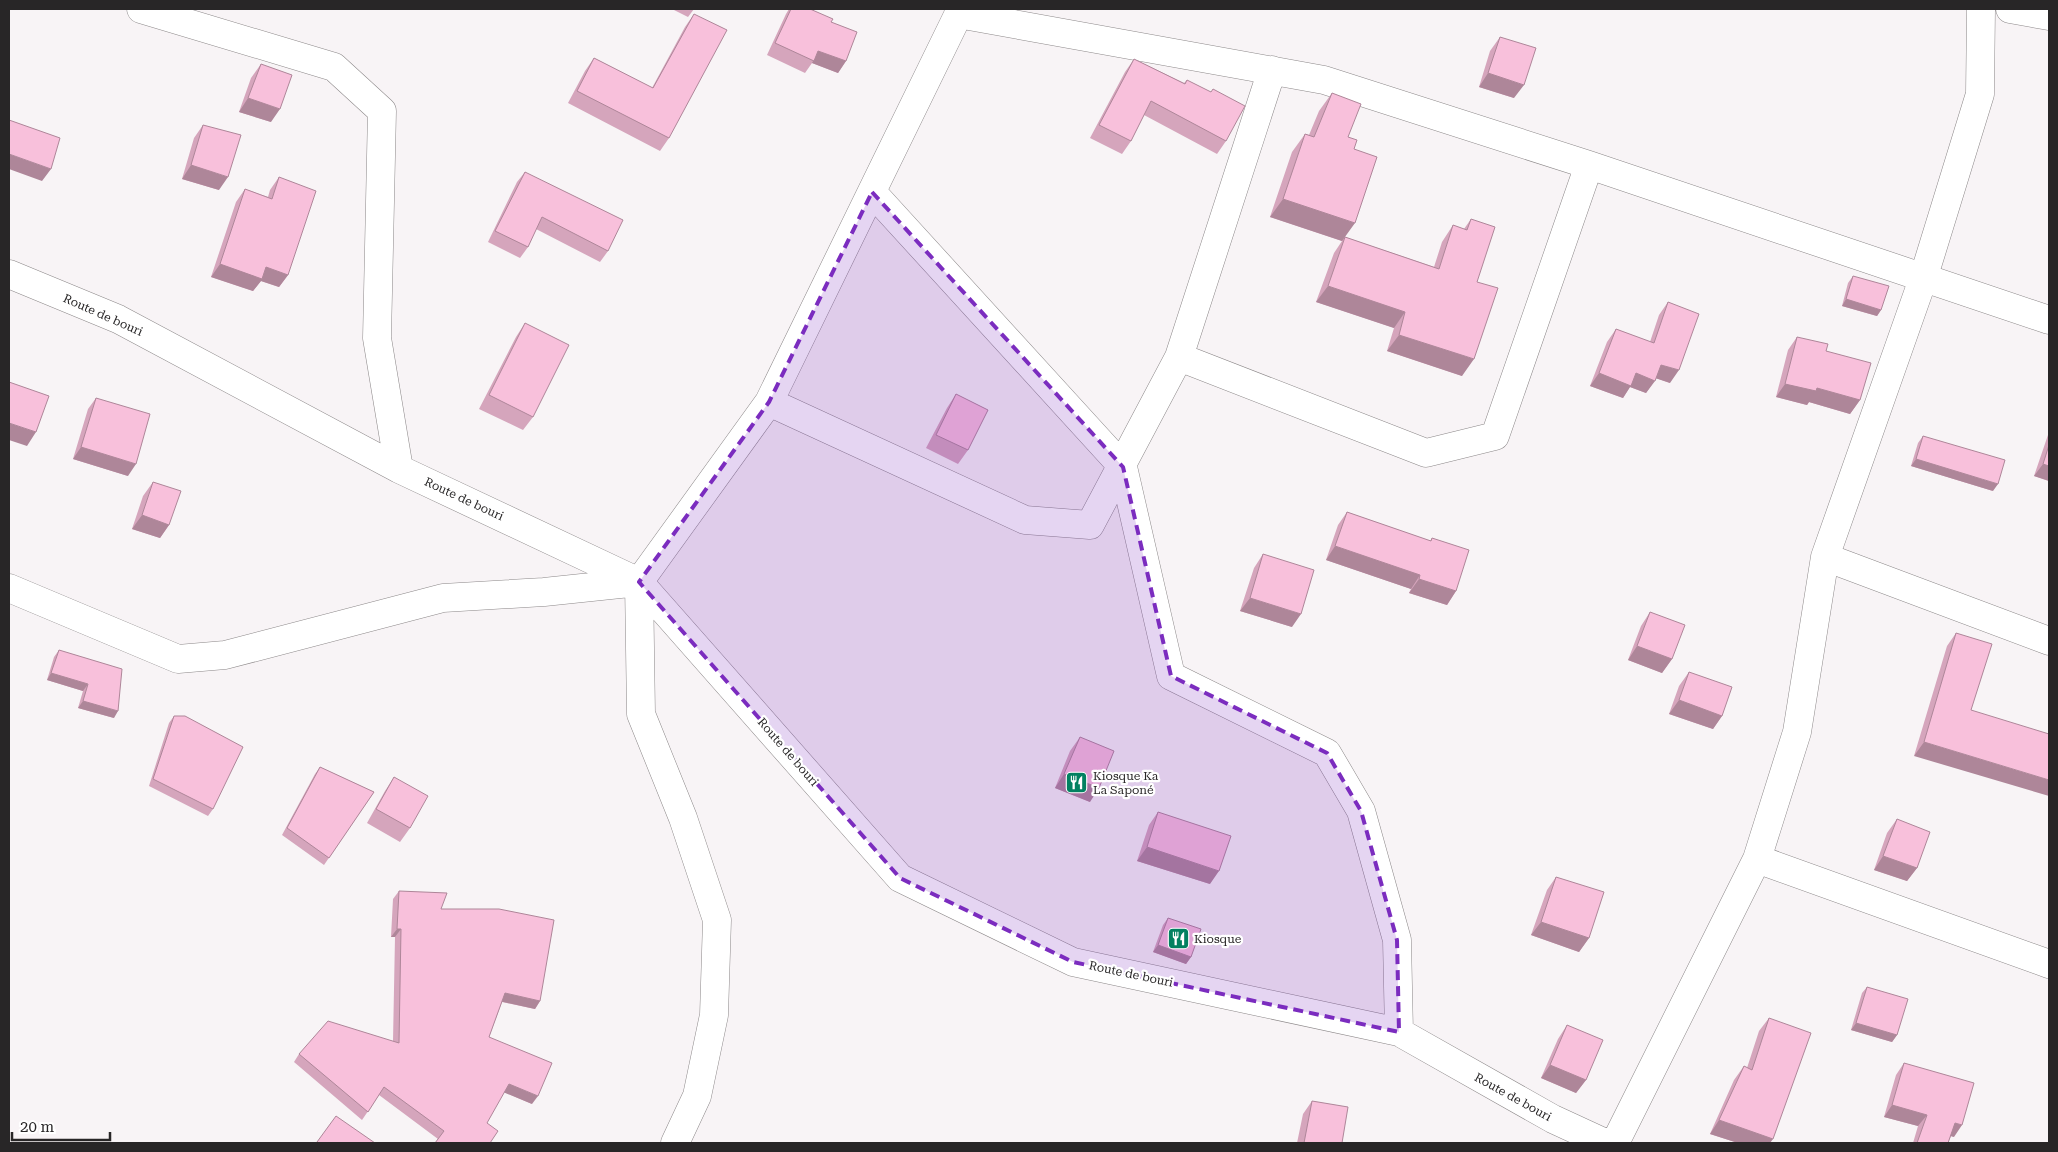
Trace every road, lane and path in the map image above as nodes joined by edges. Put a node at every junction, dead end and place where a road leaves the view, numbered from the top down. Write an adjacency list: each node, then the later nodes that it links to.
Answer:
1 (141, 9): 15 (street)
2 (1981, 9): 10 (street)
3 (2010, 9): 5 (street)
4 (960, 12): 6 (street); 8 (street)
5 (2049, 16)
6 (1272, 70): 7 (street); 12 (street)
7 (1590, 165): 10 (street); 12 (street)
8 (872, 192): 13 (street); 14 (street)
9 (9, 274): 15 (street, Route de bouri)
10 (1922, 279): 11 (street); 16 (street)
11 (2049, 320)
12 (1179, 358): 14 (street)
13 (770, 402): 14 (street); 17 (street)
14 (1123, 467): 22 (street)
15 (398, 469): 17 (street, Route de bouri)
16 (1824, 558): 19 (street); 20 (street)
17 (639, 582): 18 (street); 22 (street, Route de bouri); 23 (street)
18 (9, 588)
19 (2049, 641)
20 (1757, 859): 21 (street); 25 (street)
21 (2049, 964)
22 (1399, 1032): 24 (street, Route de bouri)
23 (675, 1143)
24 (1604, 1143)
25 (1615, 1143)

